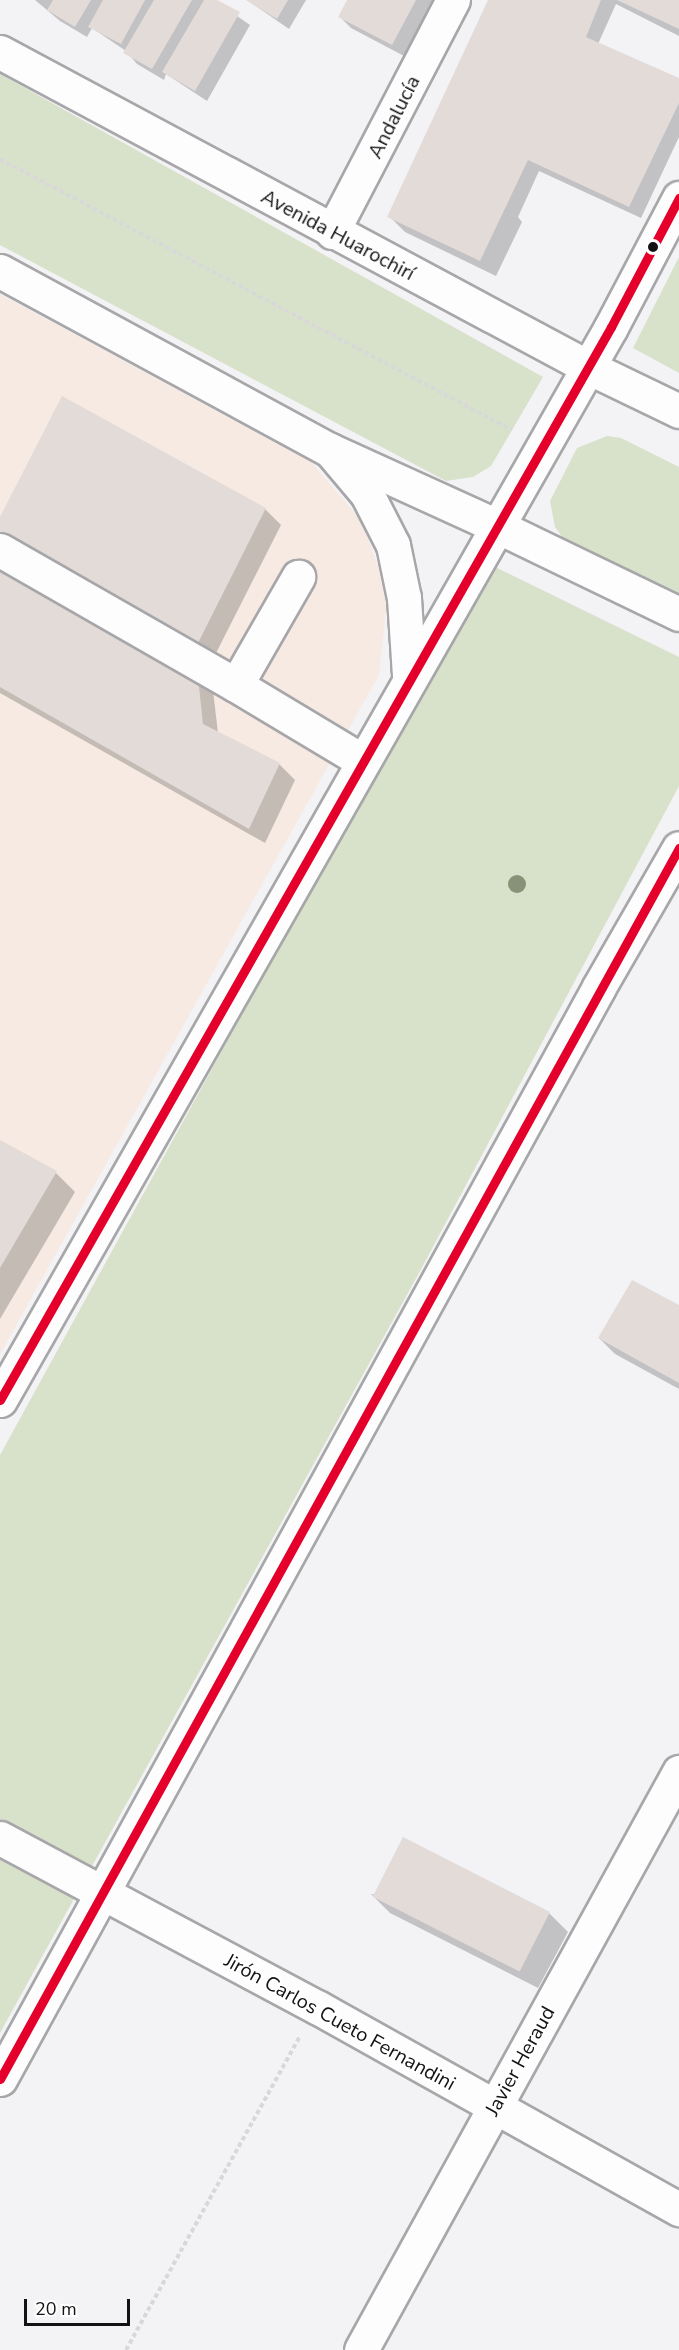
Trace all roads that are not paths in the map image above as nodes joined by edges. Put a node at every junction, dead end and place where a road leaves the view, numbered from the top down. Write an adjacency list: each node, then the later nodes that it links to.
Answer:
1 (453, 0): 4 (main road, Andalucía)
2 (0, 52): 4 (main road, Avenida Huarochirí)
3 (679, 198): 6 (main road)
4 (332, 232): 6 (main road, Avenida Huarochirí)
5 (0, 272): 8 (main road)
6 (588, 366): 7 (main road, Avenida Huarochirí); 9 (main road)
7 (679, 411)
8 (330, 450): 9 (main road); 13 (main road)
9 (496, 526): 12 (main road); 13 (main road)
10 (0, 550): 14 (main road)
11 (298, 578): 14 (main road)
12 (679, 614)
13 (409, 676): 15 (main road)
14 (236, 685): 15 (main road)
15 (361, 760): 17 (main road)
16 (679, 848): 21 (main road)
17 (0, 1400)
18 (679, 1772): 19 (main road, Javier Heraud)
19 (668, 1817): 23 (main road, Javier Heraud)
20 (0, 1838): 21 (main road, Jirón Carlos Cueto Fernandini)
21 (104, 1895): 22 (main road); 23 (main road, Jirón Carlos Cueto Fernandini)
22 (0, 2079)
23 (495, 2108): 24 (main road, Jirón Carlos Cueto Fernandini); 25 (main road, Javier Heraud)
24 (679, 2209)
25 (362, 2350)

